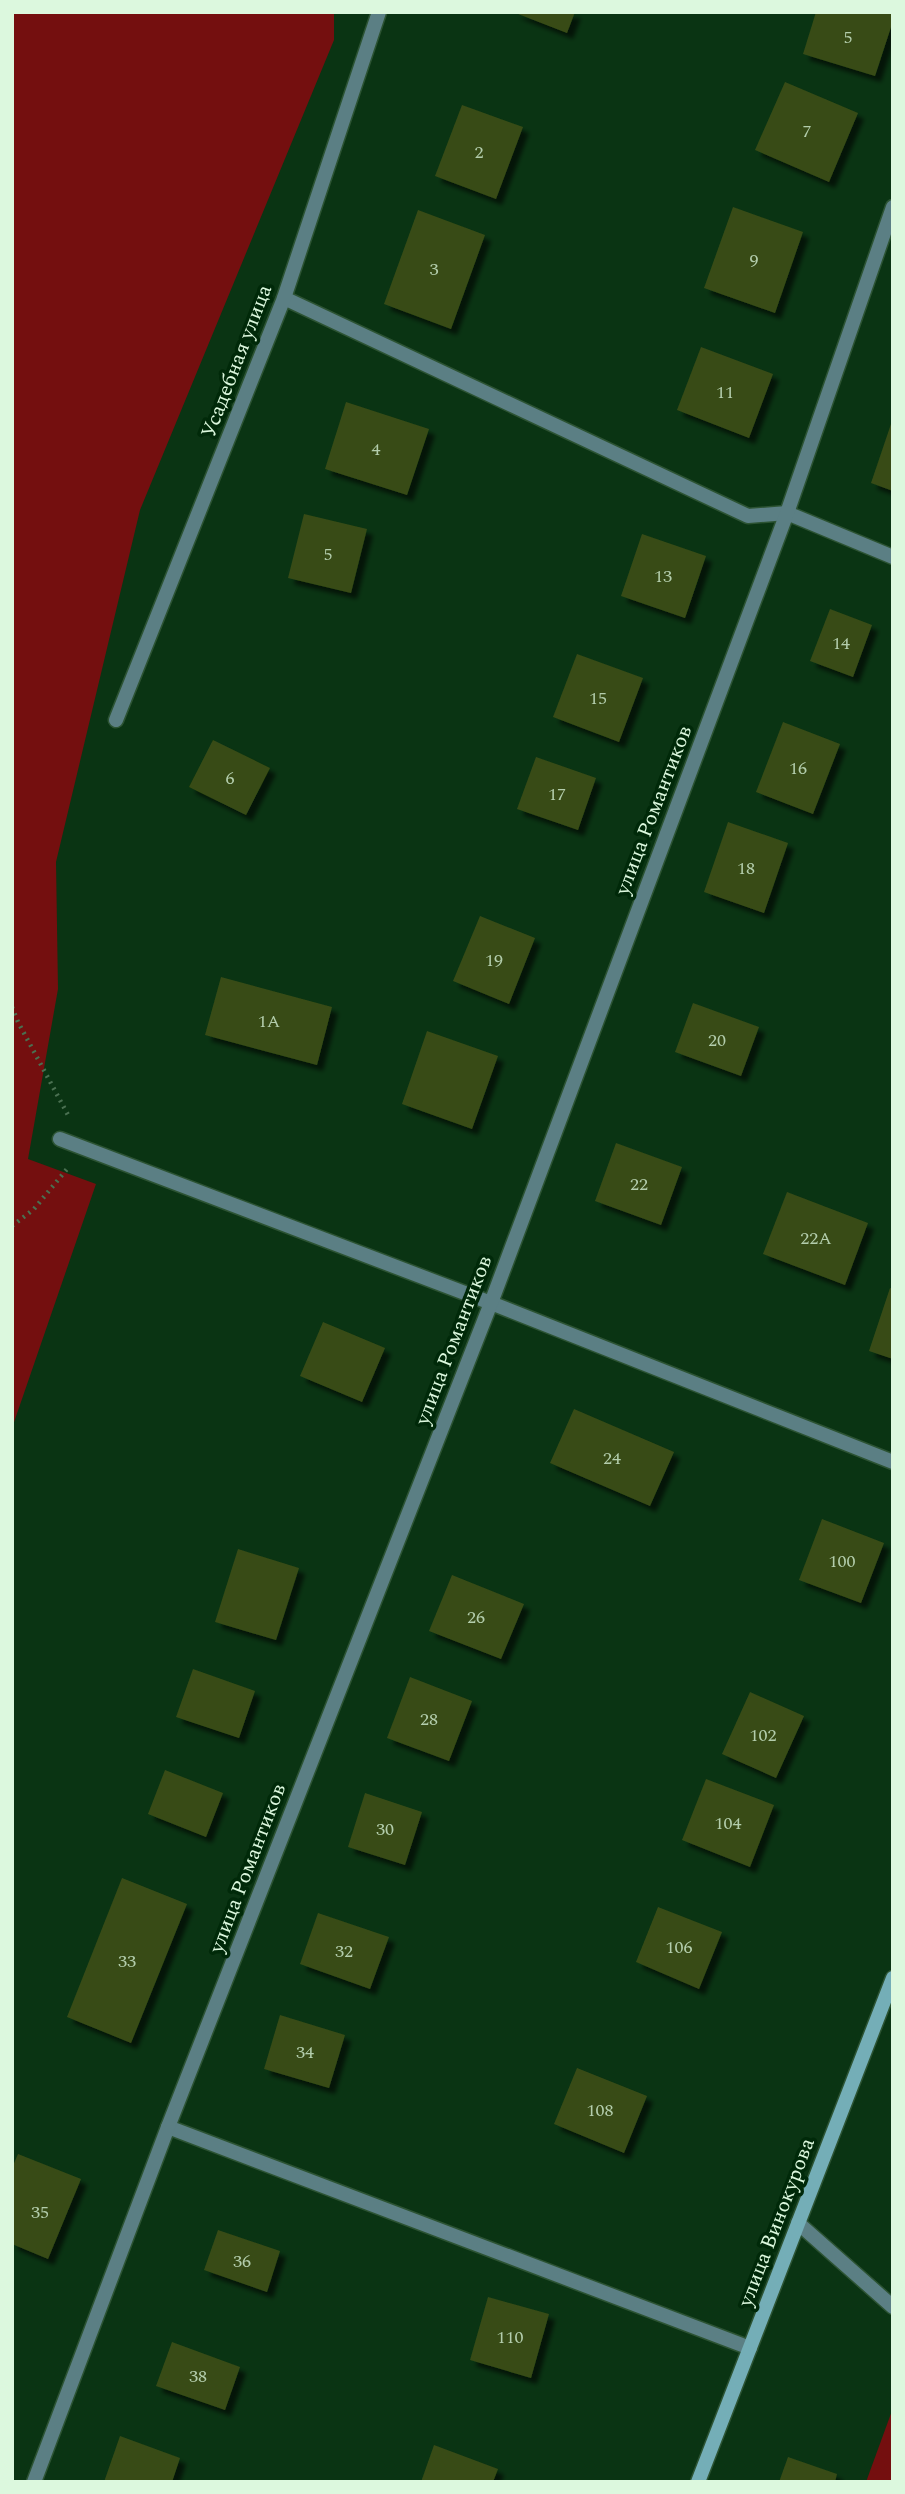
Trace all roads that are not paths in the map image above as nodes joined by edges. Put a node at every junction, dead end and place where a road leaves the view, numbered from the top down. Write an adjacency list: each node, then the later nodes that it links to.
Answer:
1 (379, 12): 3 (street, Усадебная улица)
2 (893, 207): 4 (street, улица Романтиков)
3 (284, 298): 4 (street); 6 (street, Усадебная улица)
4 (787, 513): 5 (street); 8 (street, улица Романтиков)
5 (893, 557)
6 (116, 720)
7 (60, 1139): 8 (street)
8 (491, 1303): 9 (street); 11 (street, улица Романтиков)
9 (893, 1462)
10 (893, 1978): 12 (main road, улица Винокурова)
11 (168, 2127): 14 (street); 15 (street, улица Романтиков)
12 (798, 2223): 13 (street); 14 (main road, улица Винокурова)
13 (893, 2307)
14 (750, 2348): 16 (main road, улица Винокурова)
15 (34, 2482)
16 (698, 2482)

